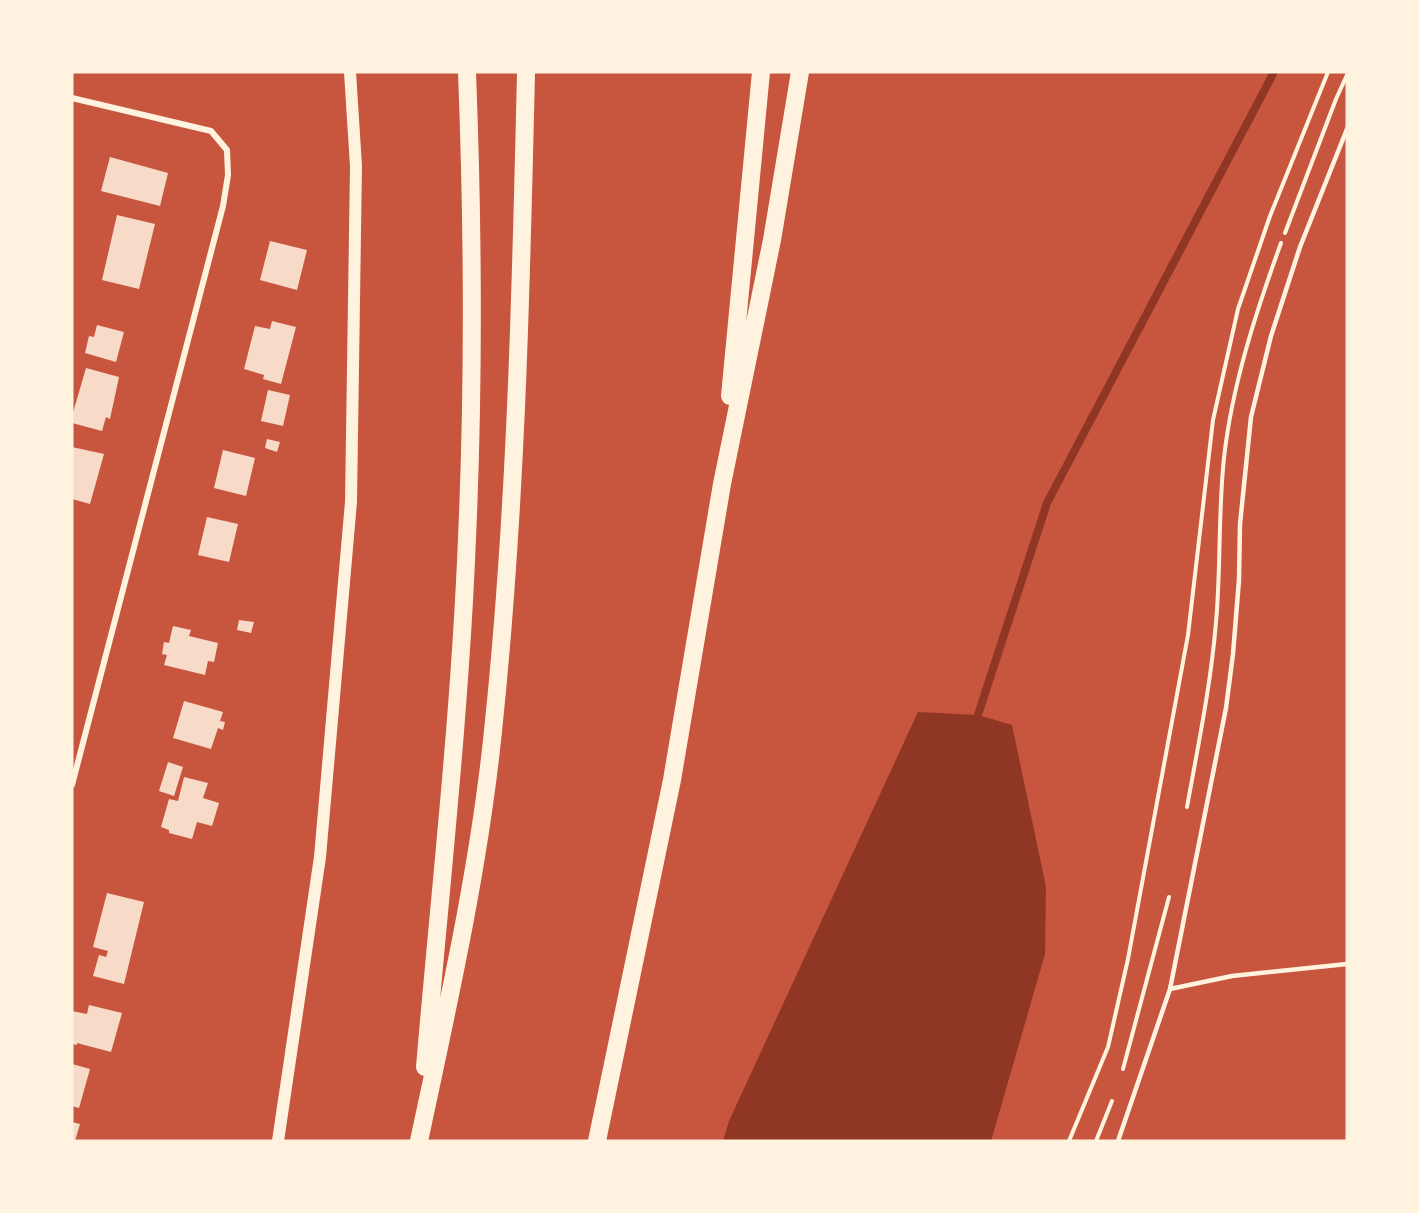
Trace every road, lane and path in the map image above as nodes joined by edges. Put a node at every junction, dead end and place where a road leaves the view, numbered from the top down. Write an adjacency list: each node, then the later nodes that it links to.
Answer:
1 (350, 72): 18 (main road)
2 (467, 72): 19 (highway)
3 (526, 72): 19 (highway)
4 (761, 72): 10 (highway)
5 (800, 72): 10 (highway)
6 (1328, 72): 21 (path)
7 (1347, 75): 12 (path)
8 (72, 98): 11 (street)
9 (1347, 129): 15 (lane)
10 (722, 484): 20 (highway)
11 (72, 785)
12 (1187, 807)
13 (1169, 896): 16 (path)
14 (1347, 964): 15 (lane)
15 (1170, 989): 23 (lane)
16 (1122, 1073)
17 (1115, 1094): 22 (path)
18 (278, 1141)
19 (419, 1141)
20 (597, 1141)
21 (1069, 1141)
22 (1096, 1141)
23 (1118, 1141)

